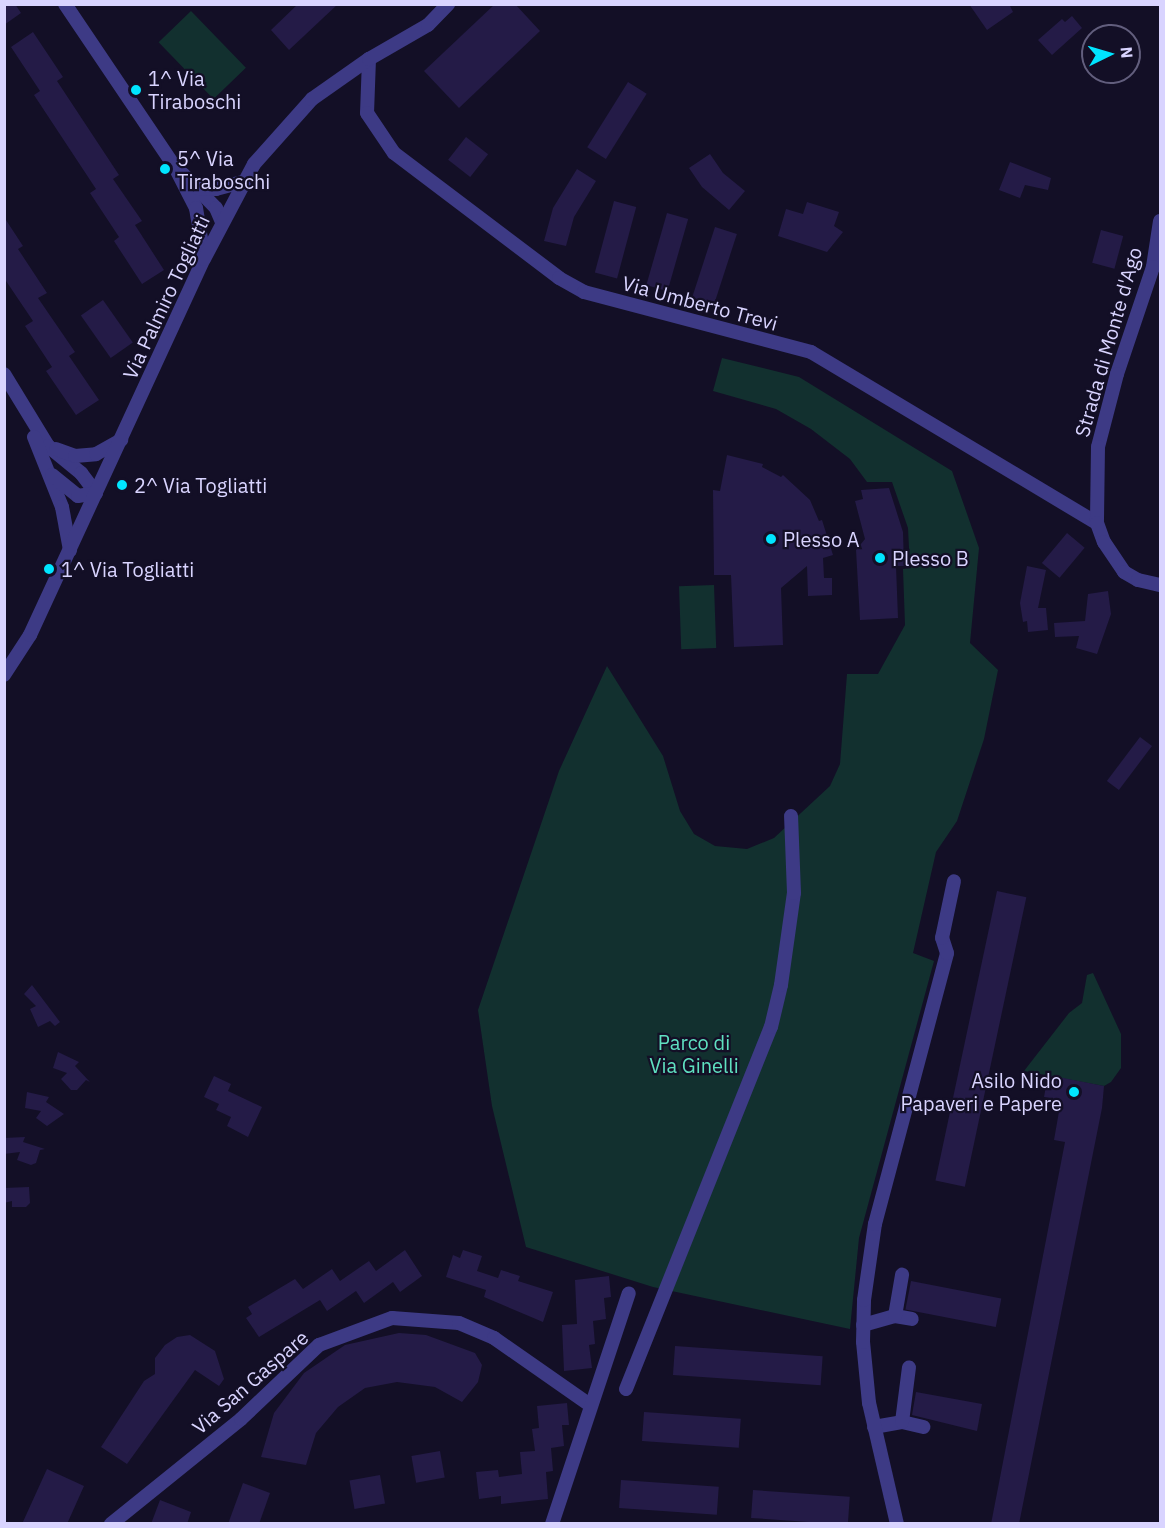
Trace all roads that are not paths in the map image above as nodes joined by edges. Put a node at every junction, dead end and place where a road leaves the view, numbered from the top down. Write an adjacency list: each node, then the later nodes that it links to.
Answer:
1 (65, 4): 4 (street)
2 (448, 4): 3 (street, Via Palmiro Togliatti)
3 (369, 59): 5 (street, Via Palmiro Togliatti); 17 (street, Via Umberto Trevi)
4 (175, 167): 6 (street); 7 (street)
5 (242, 182): 6 (street); 9 (street, Via Palmiro Togliatti)
6 (198, 189): 9 (street)
7 (195, 208): 9 (street); 10 (street)
8 (1161, 221): 17 (street, Strada di Monte d'Ago)
9 (222, 222): 10 (street, Via Palmiro Togliatti)
10 (204, 259): 13 (street, Via Palmiro Togliatti)
11 (4, 374): 12 (street)
12 (26, 415): 14 (street); 15 (street)
13 (121, 440): 14 (street); 16 (street, Via Palmiro Togliatti)
14 (48, 446): 16 (street)
15 (47, 470): 16 (street); 18 (street)
16 (96, 493): 18 (street, Via Palmiro Togliatti)
17 (1097, 524): 19 (street, Strada di Monte d'Ago)
18 (70, 550): 20 (street, Via Palmiro Togliatti)
19 (1161, 585)
20 (4, 675)
21 (791, 816): 29 (street)
22 (954, 880): 27 (street)
23 (902, 1275): 25 (street)
24 (629, 1293): 30 (street)
25 (895, 1316): 26 (street); 27 (street)
26 (912, 1319)
27 (863, 1325): 32 (street)
28 (909, 1367): 31 (street)
29 (626, 1389)
30 (590, 1405): 34 (street, Via San Gaspare); 35 (street)
31 (902, 1422): 32 (street); 33 (street)
32 (874, 1427): 36 (street)
33 (923, 1427)
34 (111, 1524)
35 (552, 1524)
36 (897, 1524)

